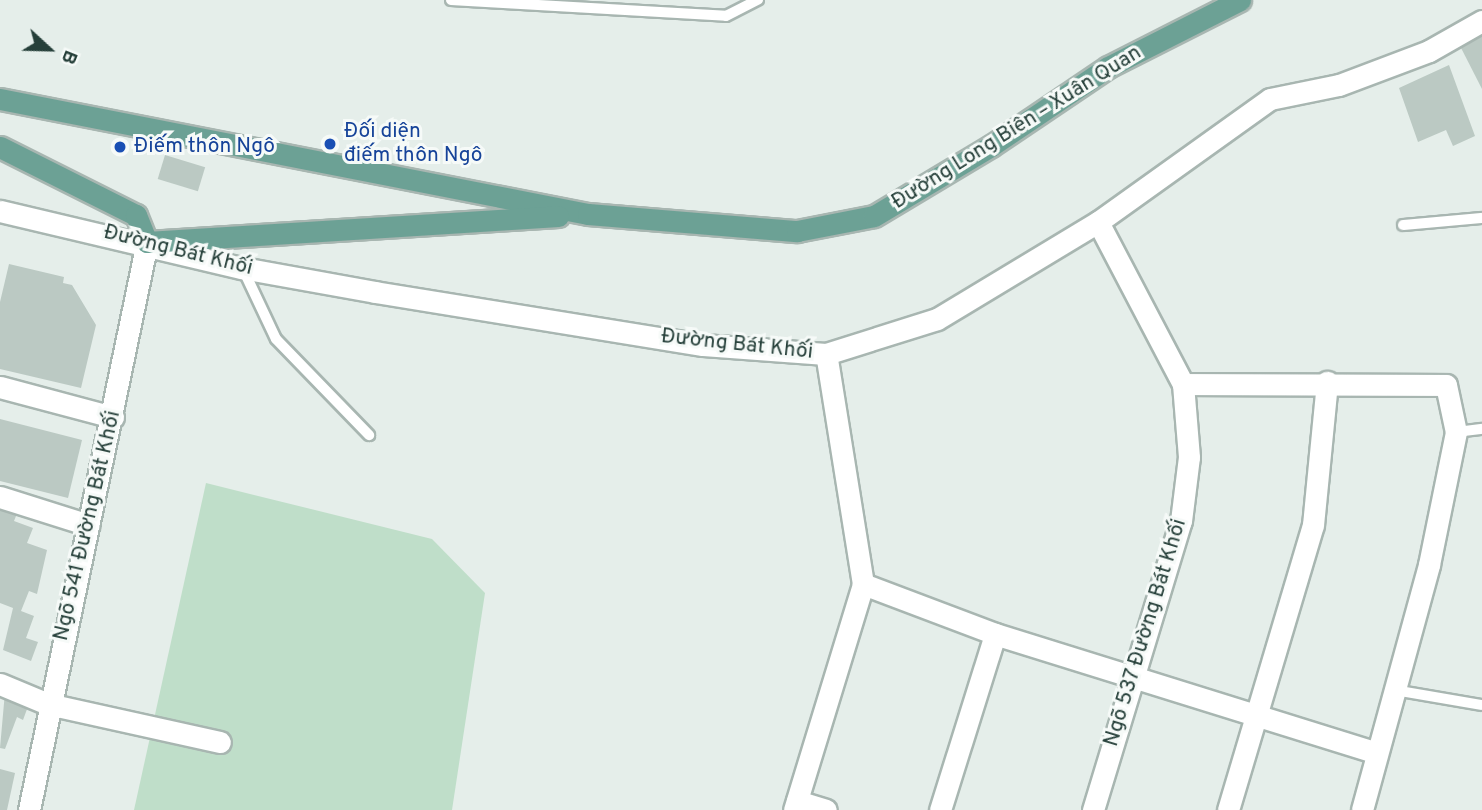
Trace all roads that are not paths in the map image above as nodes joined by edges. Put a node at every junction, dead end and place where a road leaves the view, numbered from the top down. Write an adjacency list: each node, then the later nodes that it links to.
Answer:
1 (451, 0): 2 (lane)
2 (758, 0)
3 (1240, 0): 8 (main road, Đường Long Biên – Xuân Quan)
4 (1482, 20): 10 (street, Đường Bát Khối)
5 (0, 99): 8 (main road, Đường Long Biên – Xuân Quan)
6 (0, 147): 12 (main road)
7 (0, 211): 12 (street, Đường Bát Khối)
8 (588, 214): 12 (main road)
9 (1482, 218): 11 (lane)
10 (1098, 222): 14 (street, Đường Bát Khối); 16 (street, Ngõ 537 Đường Bát Khối)
11 (1403, 225)
12 (148, 242): 13 (street, Đường Bát Khối); 18 (street, Ngõ 541 Đường Bát Khối)
13 (242, 268): 14 (street, Đường Bát Khối); 21 (lane)
14 (826, 354): 24 (street)
15 (1327, 382): 16 (street); 20 (street); 31 (street)
16 (1183, 384): 26 (street, Ngõ 537 Đường Bát Khối)
17 (0, 387): 18 (street)
18 (113, 417): 23 (street, Ngõ 541 Đường Bát Khối)
19 (1482, 429): 20 (lane)
20 (1456, 432): 28 (street)
21 (369, 435)
22 (0, 496): 23 (street)
23 (89, 525): 29 (street, Ngõ 541 Đường Bát Khối)
24 (863, 584): 25 (street); 34 (street)
25 (995, 634): 26 (street); 37 (street)
26 (1134, 678): 31 (street); 38 (street, Ngõ 537 Đường Bát Khối)
27 (0, 684): 29 (street)
28 (1394, 690): 30 (lane); 33 (street)
29 (48, 704): 32 (street); 35 (street, Ngõ 541 Đường Bát Khối)
30 (1482, 705)
31 (1256, 718): 33 (street); 39 (street)
32 (220, 742)
33 (1377, 753): 40 (street)
34 (796, 806): 36 (street)
35 (29, 810)
36 (826, 810)
37 (940, 810)
38 (1093, 810)
39 (1228, 810)
40 (1362, 810)

